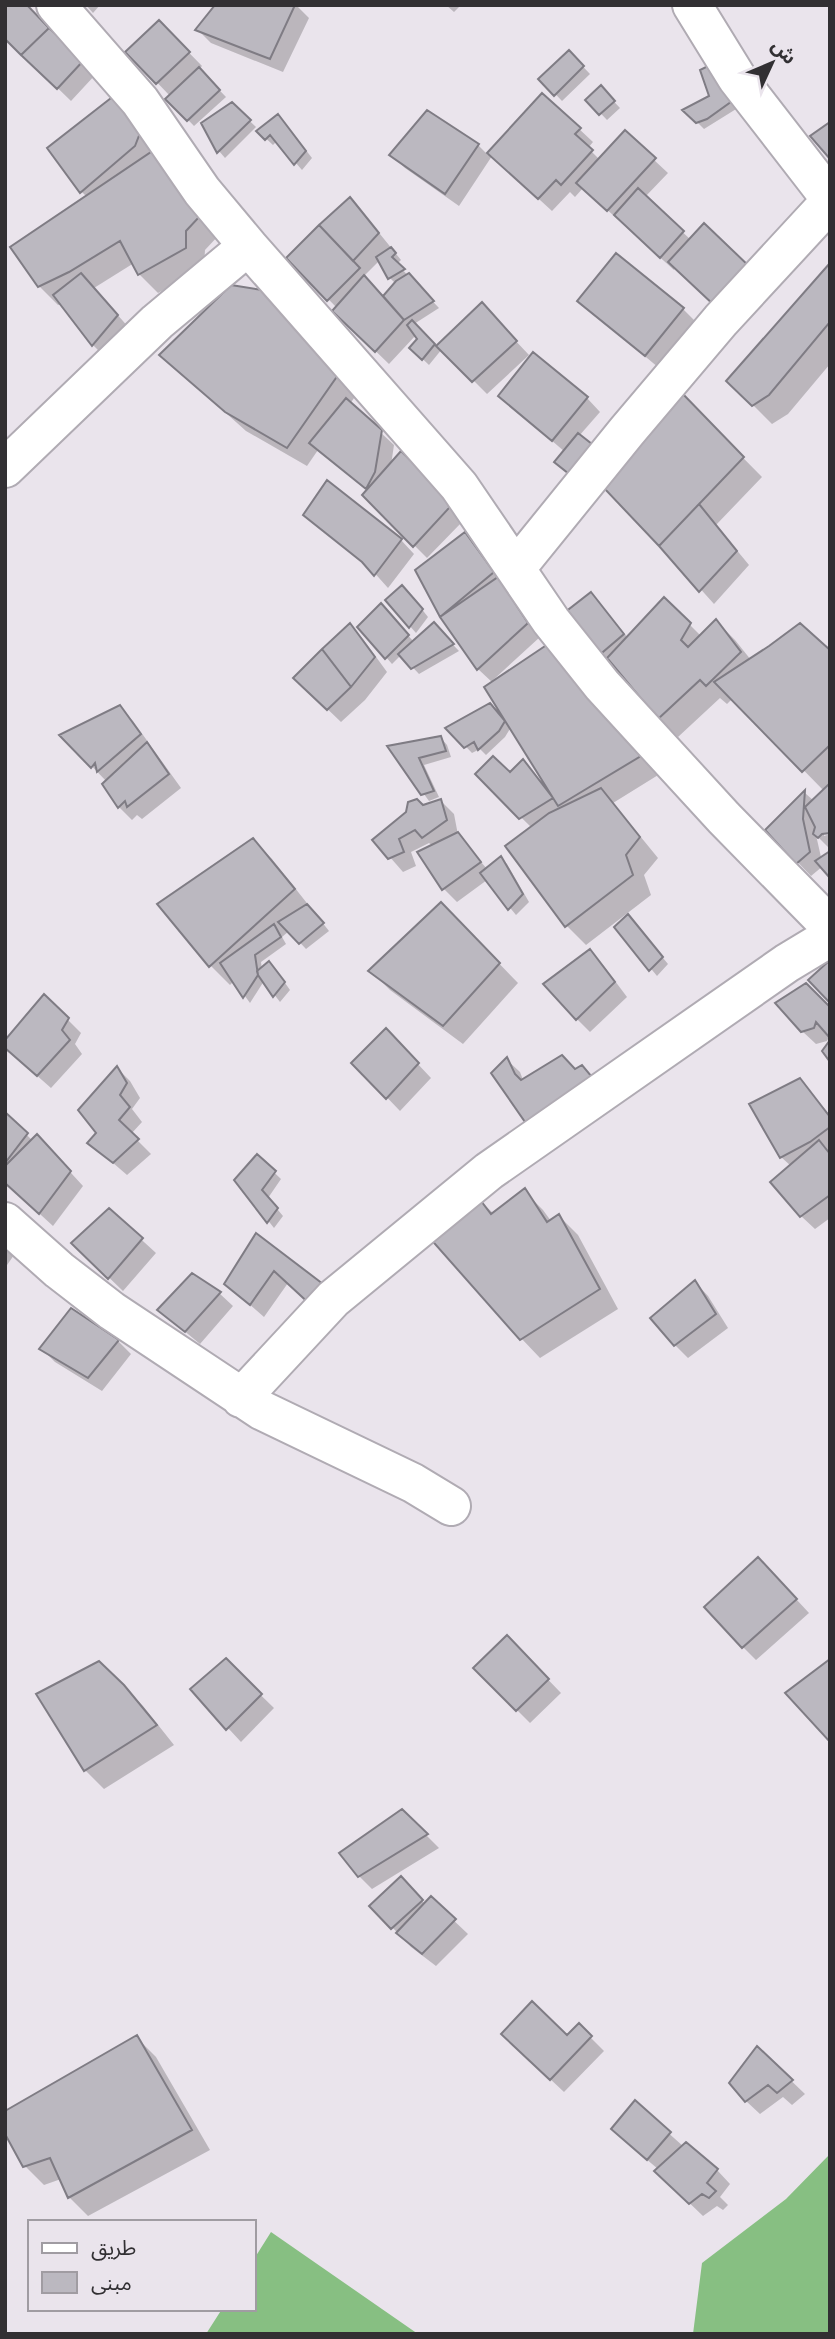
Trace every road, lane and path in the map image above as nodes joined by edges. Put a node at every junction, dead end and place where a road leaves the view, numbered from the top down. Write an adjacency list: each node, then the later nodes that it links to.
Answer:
1 (56, 5): 4 (street)
2 (692, 5): 3 (street)
3 (830, 200): 6 (street)
4 (248, 246): 5 (street); 6 (street)
5 (5, 468)
6 (516, 568): 7 (street)
7 (830, 926)
8 (830, 937): 10 (street)
9 (5, 1222): 10 (street)
10 (242, 1398): 11 (street)
11 (451, 1506)

